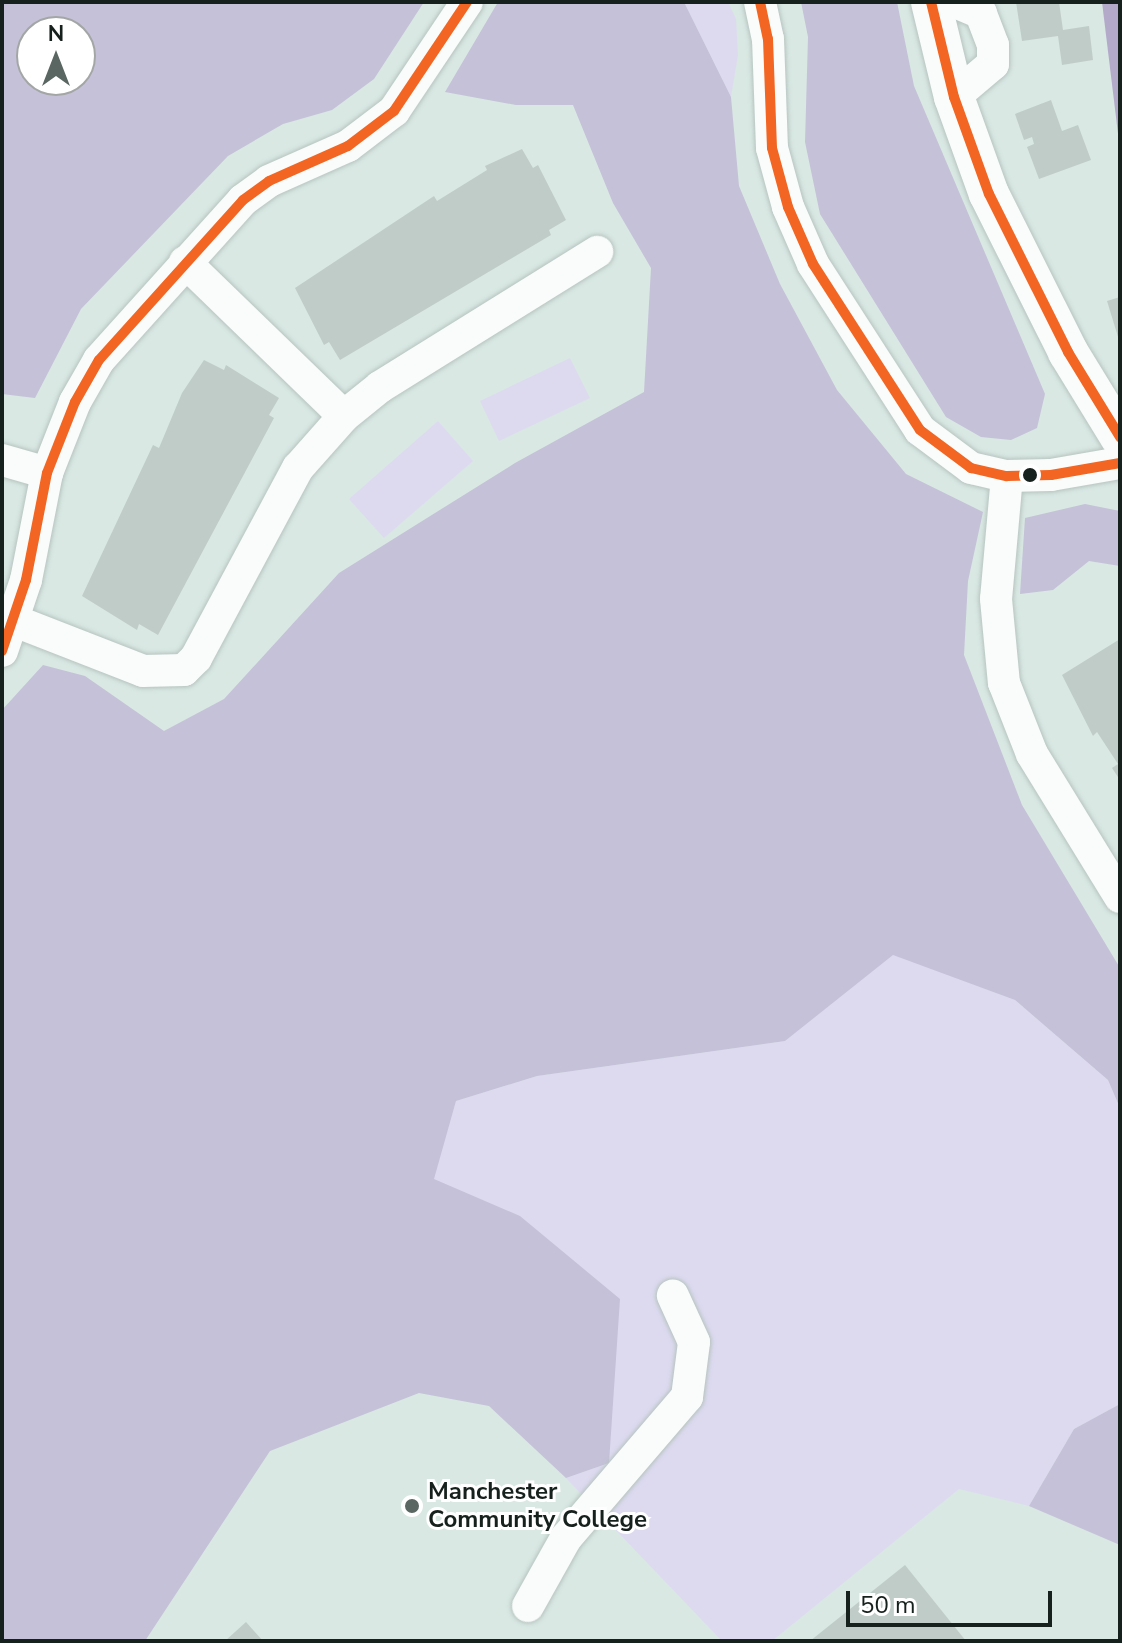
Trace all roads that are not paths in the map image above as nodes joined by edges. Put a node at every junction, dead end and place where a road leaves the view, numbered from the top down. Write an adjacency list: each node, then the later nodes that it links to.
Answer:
1 (467, 2): 7 (street)
2 (760, 2): 13 (street)
3 (931, 2): 5 (main road)
4 (955, 2): 5 (street)
5 (954, 97): 9 (main road)
6 (597, 252): 8 (street)
7 (185, 262): 8 (street); 12 (street)
8 (344, 416): 14 (street)
9 (1120, 437)
10 (2, 460): 12 (street)
11 (1120, 463): 13 (street)
12 (47, 473): 14 (street)
13 (1007, 476): 16 (street)
14 (15, 621): 15 (street)
15 (2, 651)
16 (1120, 897)
17 (673, 1296): 18 (street)
18 (528, 1606)

